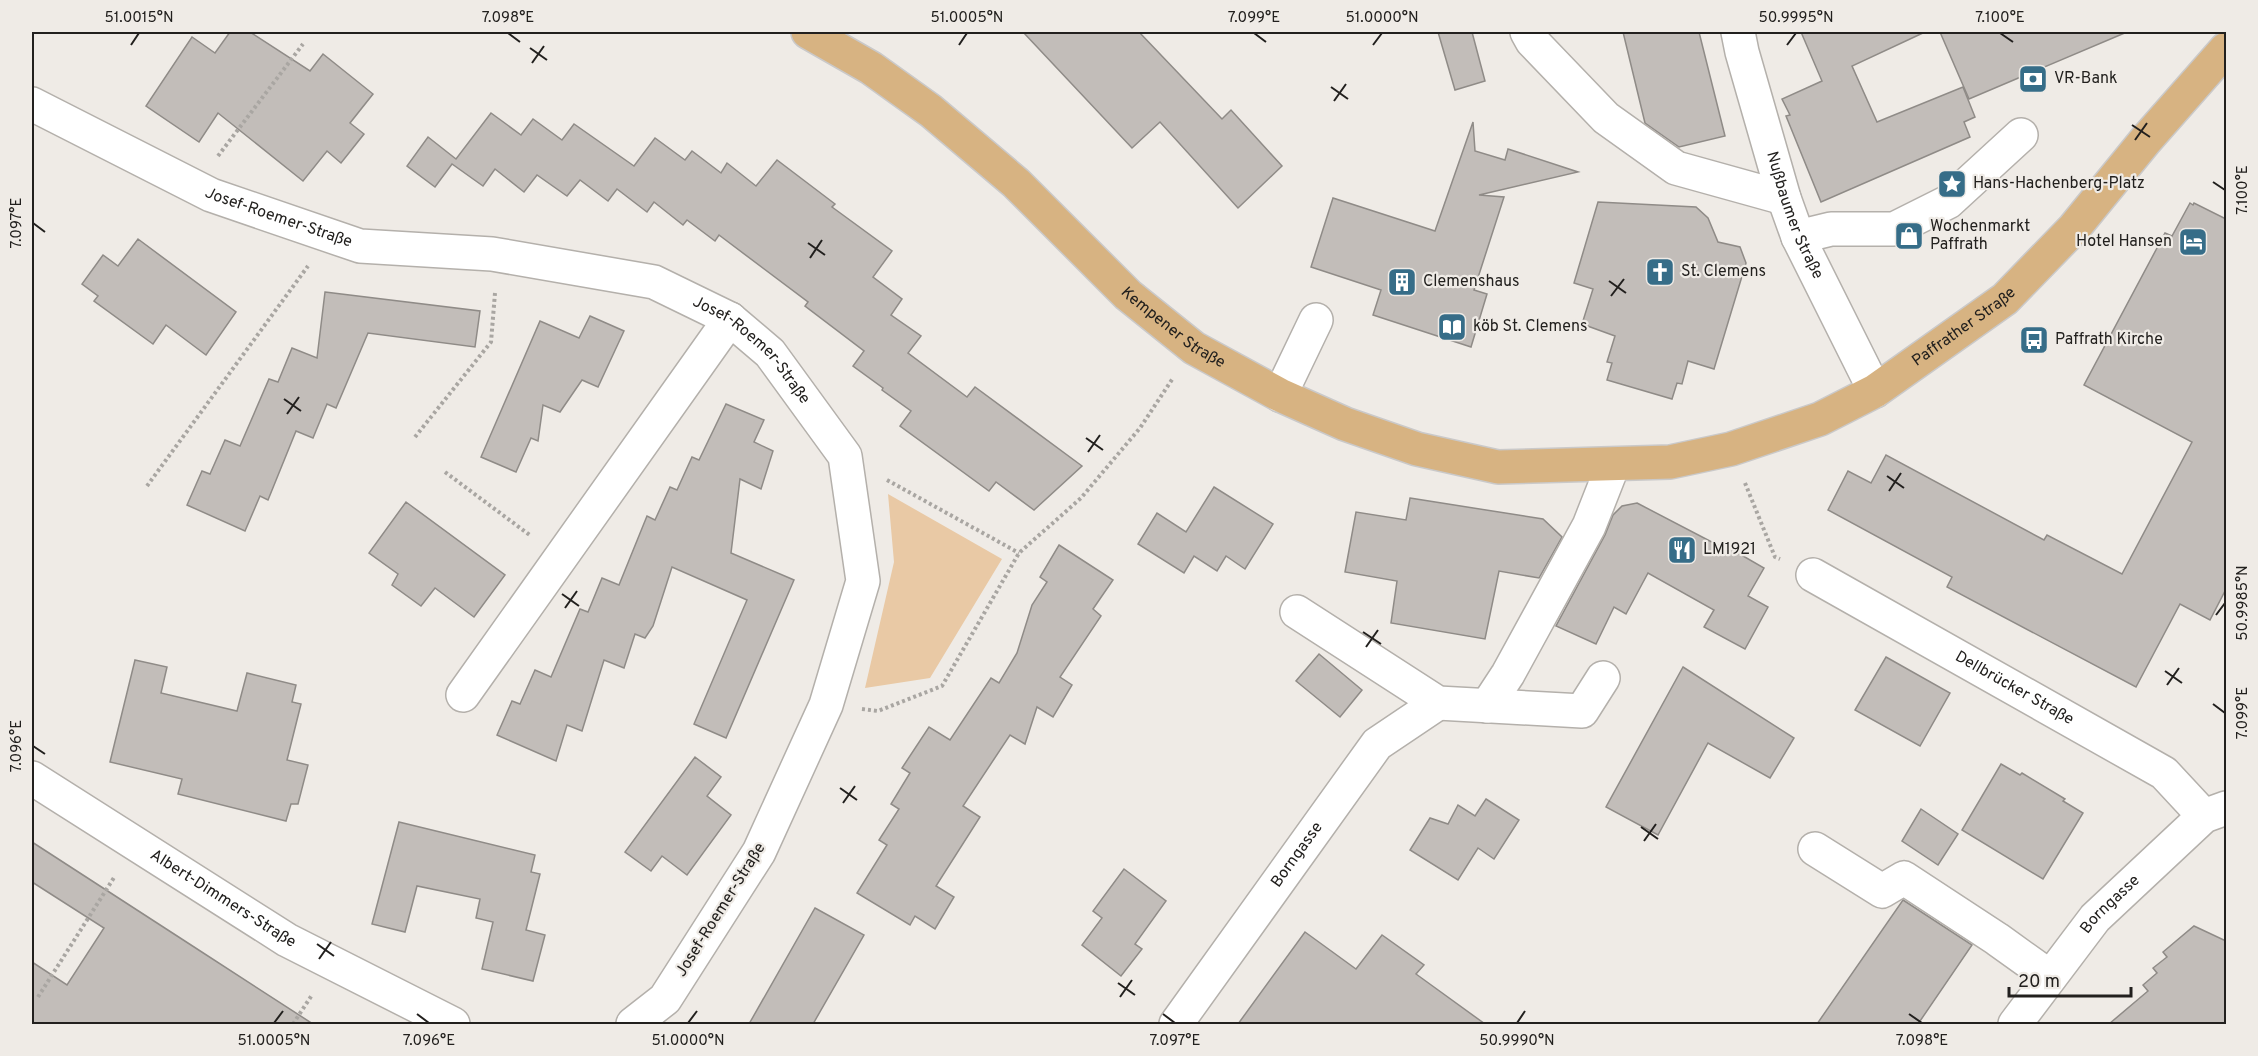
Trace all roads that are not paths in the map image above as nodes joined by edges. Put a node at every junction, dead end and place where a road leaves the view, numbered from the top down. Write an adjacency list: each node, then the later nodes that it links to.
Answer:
1 (808, 32): 14 (main road, Kempener Straße)
2 (1527, 32): 9 (street)
3 (1738, 32): 9 (street, Nußbaumer Straße)
4 (2222, 32): 5 (street)
5 (2226, 37)
6 (2226, 49): 13 (main road, Paffrather Straße)
7 (32, 104): 11 (street, Josef-Roemer-Straße)
8 (2020, 135): 10 (street)
9 (1784, 198): 10 (street, Nußbaumer Straße)
10 (1798, 237): 13 (street, Nußbaumer Straße)
11 (730, 319): 19 (street); 27 (street, Josef-Roemer-Straße)
12 (1316, 321): 14 (street)
13 (1875, 391): 15 (main road, Paffrather Straße)
14 (1280, 395): 15 (main road, Kempener Straße)
15 (1613, 465): 21 (street)
16 (1813, 574): 23 (street, Dellbrücker Straße)
17 (1297, 612): 20 (street)
18 (1603, 678): 21 (street)
19 (463, 695)
20 (1438, 703): 21 (street); 28 (street, Borngasse)
21 (1487, 706)
22 (32, 778): 26 (street, Albert-Dimmers-Straße)
23 (2215, 812): 25 (street, Borngasse)
24 (1815, 849): 25 (street)
25 (2050, 977): 29 (street, Borngasse)
26 (453, 1024)
27 (633, 1024)
28 (1176, 1024)
29 (2015, 1024)

